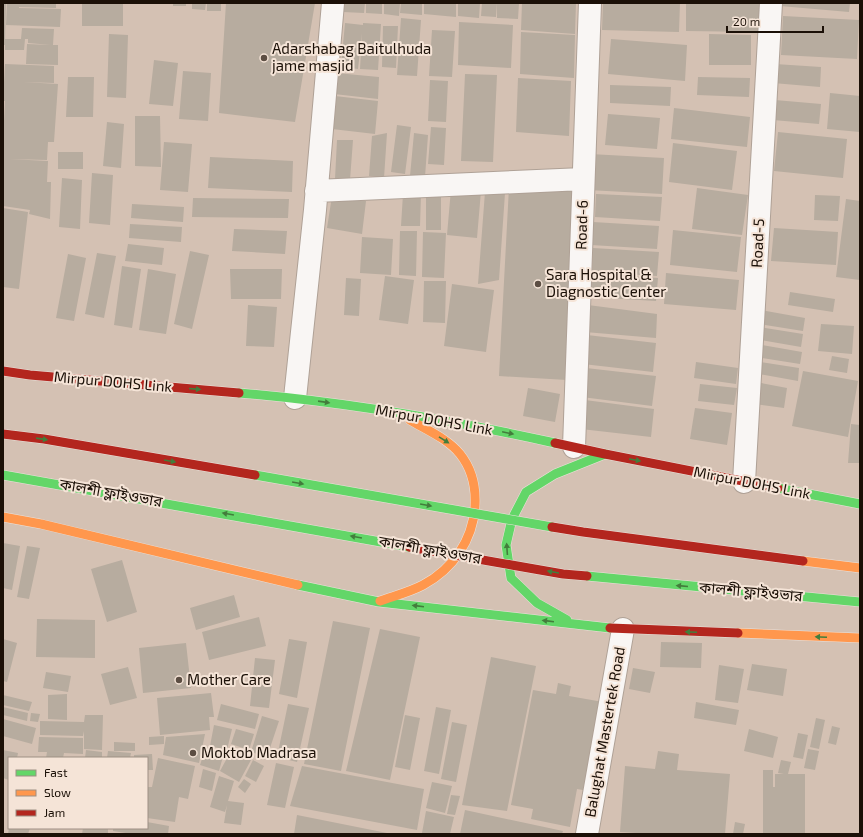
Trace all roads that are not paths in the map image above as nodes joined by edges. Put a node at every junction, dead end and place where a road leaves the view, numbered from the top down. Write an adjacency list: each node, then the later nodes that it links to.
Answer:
1 (333, 3): 5 (street)
2 (590, 3): 4 (street, Road-6)
3 (771, 3): 13 (street, Road-5)
4 (583, 179): 5 (street); 10 (street, Road-6)
5 (316, 191): 7 (street)
6 (3, 370): 7 (main road, Mirpur DOHS Link, one-way to 7)
7 (295, 398): 8 (main road, Mirpur DOHS Link, one-way to 8)
8 (399, 413): 10 (main road, Mirpur DOHS Link, one-way to 10); 17 (main road, one-way to 17)
9 (3, 434): 16 (main road, one-way to 16, bridge)
10 (574, 447): 11 (main road, Mirpur DOHS Link)
11 (605, 454): 13 (main road, Mirpur DOHS Link, one-way to 13); 19 (main road, one-way to 11)
12 (3, 474): 18 (main road, কালশী ফ্লাইওভার, one-way to 12, bridge)
13 (744, 482): 14 (main road, Mirpur DOHS Link)
14 (860, 504)
15 (3, 517): 17 (main road)
16 (860, 568)
17 (379, 602): 19 (main road, one-way to 17)
18 (860, 602)
19 (575, 625): 20 (main road)
20 (623, 629): 21 (main road, one-way to 20); 22 (street, Balughat Mastertek Road)
21 (860, 638)
22 (587, 834)

